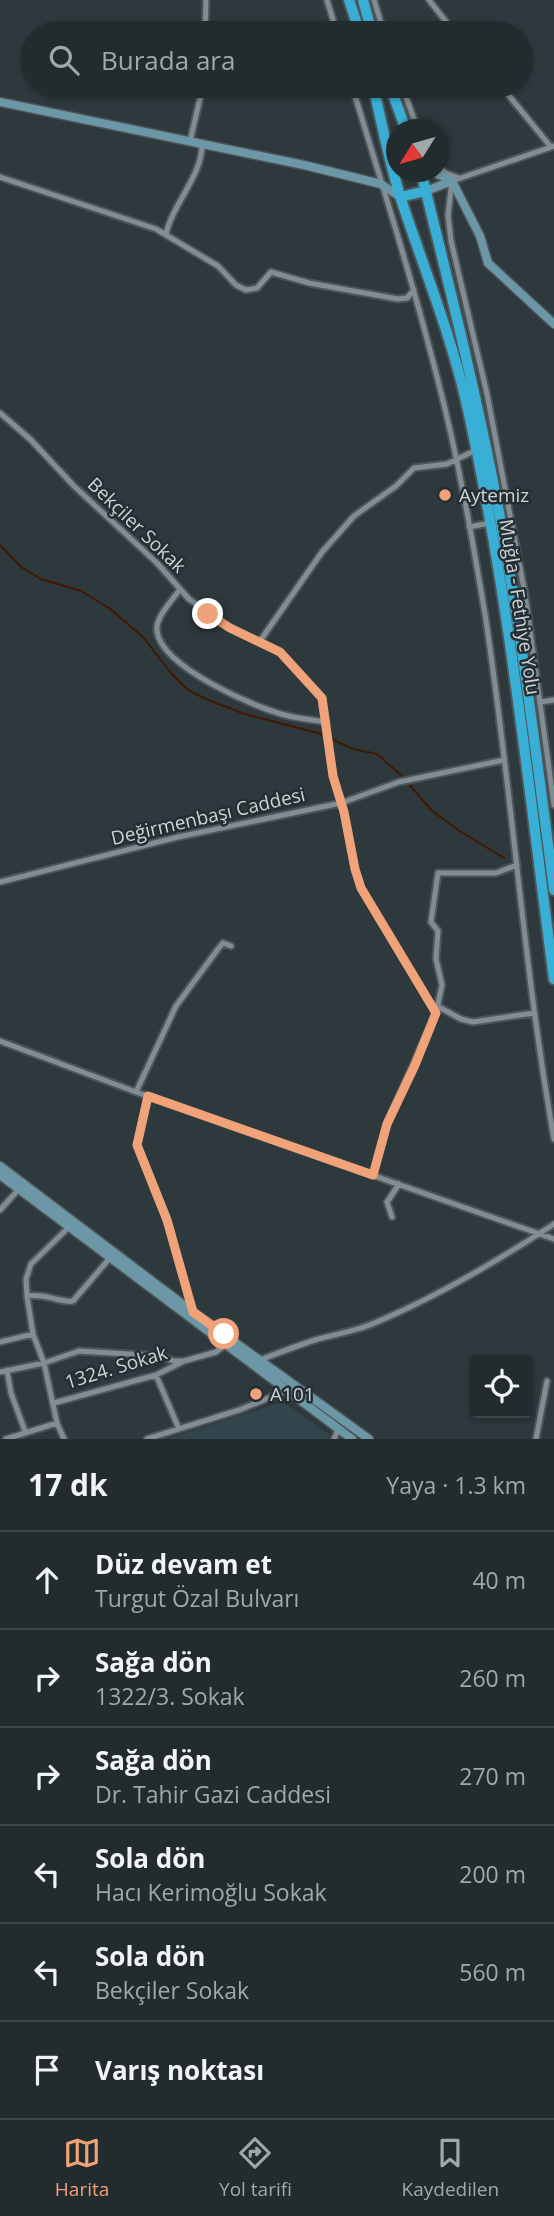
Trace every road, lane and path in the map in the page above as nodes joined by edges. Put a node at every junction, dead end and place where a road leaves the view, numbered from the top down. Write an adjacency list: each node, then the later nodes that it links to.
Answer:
1 (206, 0): 7 (street)
2 (327, 0): 8 (street)
3 (349, 0): 9 (highway)
4 (363, 0): 10 (highway)
5 (374, 0): 11 (street)
6 (429, 0): 12 (street)
7 (205, 21)
8 (333, 21)
9 (356, 21)
10 (369, 21)
11 (380, 21)
12 (446, 21)
13 (201, 98): 23 (street)
14 (356, 98): 33 (street)
15 (376, 98): 22 (highway, Muğla - Fethiye Yolu)
16 (394, 98): 20 (highway)
17 (406, 98): 21 (street)
18 (511, 98): 25 (street)
19 (0, 102): 23 (main road)
20 (402, 119)
21 (414, 119)
22 (386, 137)
23 (190, 141): 24 (main road)
24 (202, 144): 33 (main road); 36 (street)
25 (553, 147): 29 (street)
26 (449, 175): 29 (street)
27 (0, 177): 36 (street)
28 (449, 177): 29 (main road)
29 (456, 179): 34 (main road); 38 (main road); 46 (street)
30 (386, 180): 33 (main road)
31 (397, 182): 35 (highway, Muğla - Fethiye Yolu)
32 (424, 182): 34 (highway, Muğla - Fethiye Yolu)
33 (381, 184): 35 (main road); 37 (street)
34 (426, 191): 35 (highway); 44 (highway, Muğla - Fethiye Yolu)
35 (400, 197): 40 (highway, Muğla - Fethiye Yolu)
36 (166, 234): 37 (street)
37 (414, 290): 41 (street)
38 (554, 324)
39 (0, 413): 45 (street, Bekçiler Sokak)
40 (476, 450): 41 (street); 42 (highway, Muğla - Fethiye Yolu)
41 (456, 461): 43 (street); 48 (street)
42 (490, 523): 43 (street); 61 (highway, Muğla - Fethiye Yolu)
43 (469, 527): 53 (street)
44 (512, 588): 46 (street); 49 (highway, Muğla - Fethiye Yolu)
45 (180, 589): 48 (street, Bekçiler Sokak); 52 (street)
46 (524, 591): 47 (street)
47 (531, 639): 49 (street); 51 (street)
48 (260, 641): 52 (street, Bekçiler Sokak)
49 (521, 646): 56 (highway, Muğla - Fethiye Yolu)
50 (554, 700): 51 (street)
51 (540, 702): 55 (street)
52 (326, 722): 54 (street, Bekçiler Sokak)
53 (504, 760): 54 (street, Değirmenbaşı Caddesi); 57 (street)
54 (341, 803): 58 (street, Değirmenbaşı Caddesi); 62 (street, Bekçiler Sokak)
55 (554, 805)
56 (549, 823): 59 (highway, Muğla - Fethiye Yolu)
57 (517, 865): 62 (street); 63 (street)
58 (0, 882)
59 (554, 890)
60 (231, 946): 65 (street)
61 (554, 979)
62 (436, 1009): 63 (street); 70 (street)
63 (534, 1013): 67 (street)
64 (0, 1041): 65 (street)
65 (136, 1092): 66 (street)
66 (148, 1096): 70 (street); 81 (street)
67 (554, 1139)
68 (0, 1166): 81 (main road)
69 (0, 1175): 72 (main road)
70 (373, 1175): 71 (street)
71 (398, 1184): 74 (street); 77 (street)
72 (19, 1189): 73 (street); 76 (main road)
73 (0, 1210)
74 (392, 1217)
75 (554, 1224): 77 (street)
76 (69, 1227): 79 (main road); 80 (street)
77 (539, 1234): 78 (street); 85 (street)
78 (554, 1239)
79 (109, 1259): 80 (street); 84 (main road)
80 (27, 1296): 82 (street)
81 (193, 1312): 85 (main road)
82 (33, 1335): 83 (street); 87 (street)
83 (0, 1342)
84 (225, 1345): 86 (street, 1324. Sokak); 91 (main road)
85 (260, 1360): 102 (main road)
86 (184, 1361): 87 (street); 89 (street, 1324. Sokak)
87 (44, 1363): 88 (street); 92 (street)
88 (4, 1371): 96 (street)
89 (156, 1375): 92 (street, 1324. Sokak); 94 (street)
90 (547, 1381): 103 (street)
91 (286, 1391): 94 (street); 95 (main road)
92 (54, 1403): 93 (street)
93 (57, 1423): 96 (street); 98 (street)
94 (179, 1429): 99 (street)
95 (338, 1430): 100 (street); 101 (main road)
96 (25, 1431): 97 (street)
97 (6, 1439)
98 (64, 1439)
99 (147, 1439)
100 (334, 1439)
101 (352, 1439)
102 (369, 1439)
103 (536, 1439)

